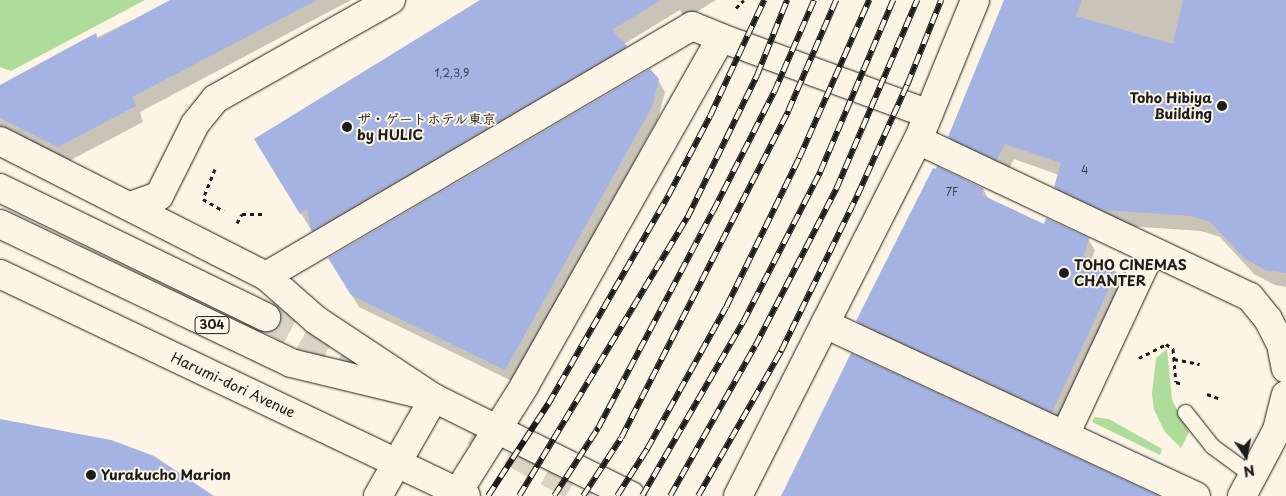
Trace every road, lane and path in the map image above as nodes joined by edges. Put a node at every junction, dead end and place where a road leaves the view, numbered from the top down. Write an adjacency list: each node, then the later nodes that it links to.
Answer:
1 (392, 0): 9 (street)
2 (975, 0): 4 (street)
3 (716, 35): 4 (street); 14 (street); 25 (street)
4 (930, 114): 5 (street)
5 (918, 140): 12 (street); 16 (street)
6 (0, 141): 9 (street, 304)
7 (215, 169): 10 (path)
8 (0, 188): 15 (street, 304)
9 (131, 206): 14 (street, 304)
10 (224, 211)
11 (0, 224): 23 (street, 304)
12 (1151, 251): 19 (street); 26 (street)
13 (0, 274): 27 (street, Harumi-dori Avenue)
14 (266, 276): 23 (street, 304)
15 (266, 317)
16 (825, 324): 26 (street); 32 (street)
17 (1138, 359): 18 (path)
18 (1174, 359): 20 (path); 21 (path)
19 (1286, 362)
20 (1200, 364)
21 (1176, 382)
22 (1286, 395): 28 (street)
23 (434, 398): 25 (street, 304); 27 (street)
24 (1185, 412): 28 (lane)
25 (498, 431): 29 (street); 31 (street, 304)
26 (1065, 435): 33 (street)
27 (396, 462): 29 (street, Harumi-dori Avenue); 30 (street)
28 (1248, 486)
29 (462, 494)
30 (378, 496)
31 (631, 496)
32 (738, 496)
33 (1196, 496)

